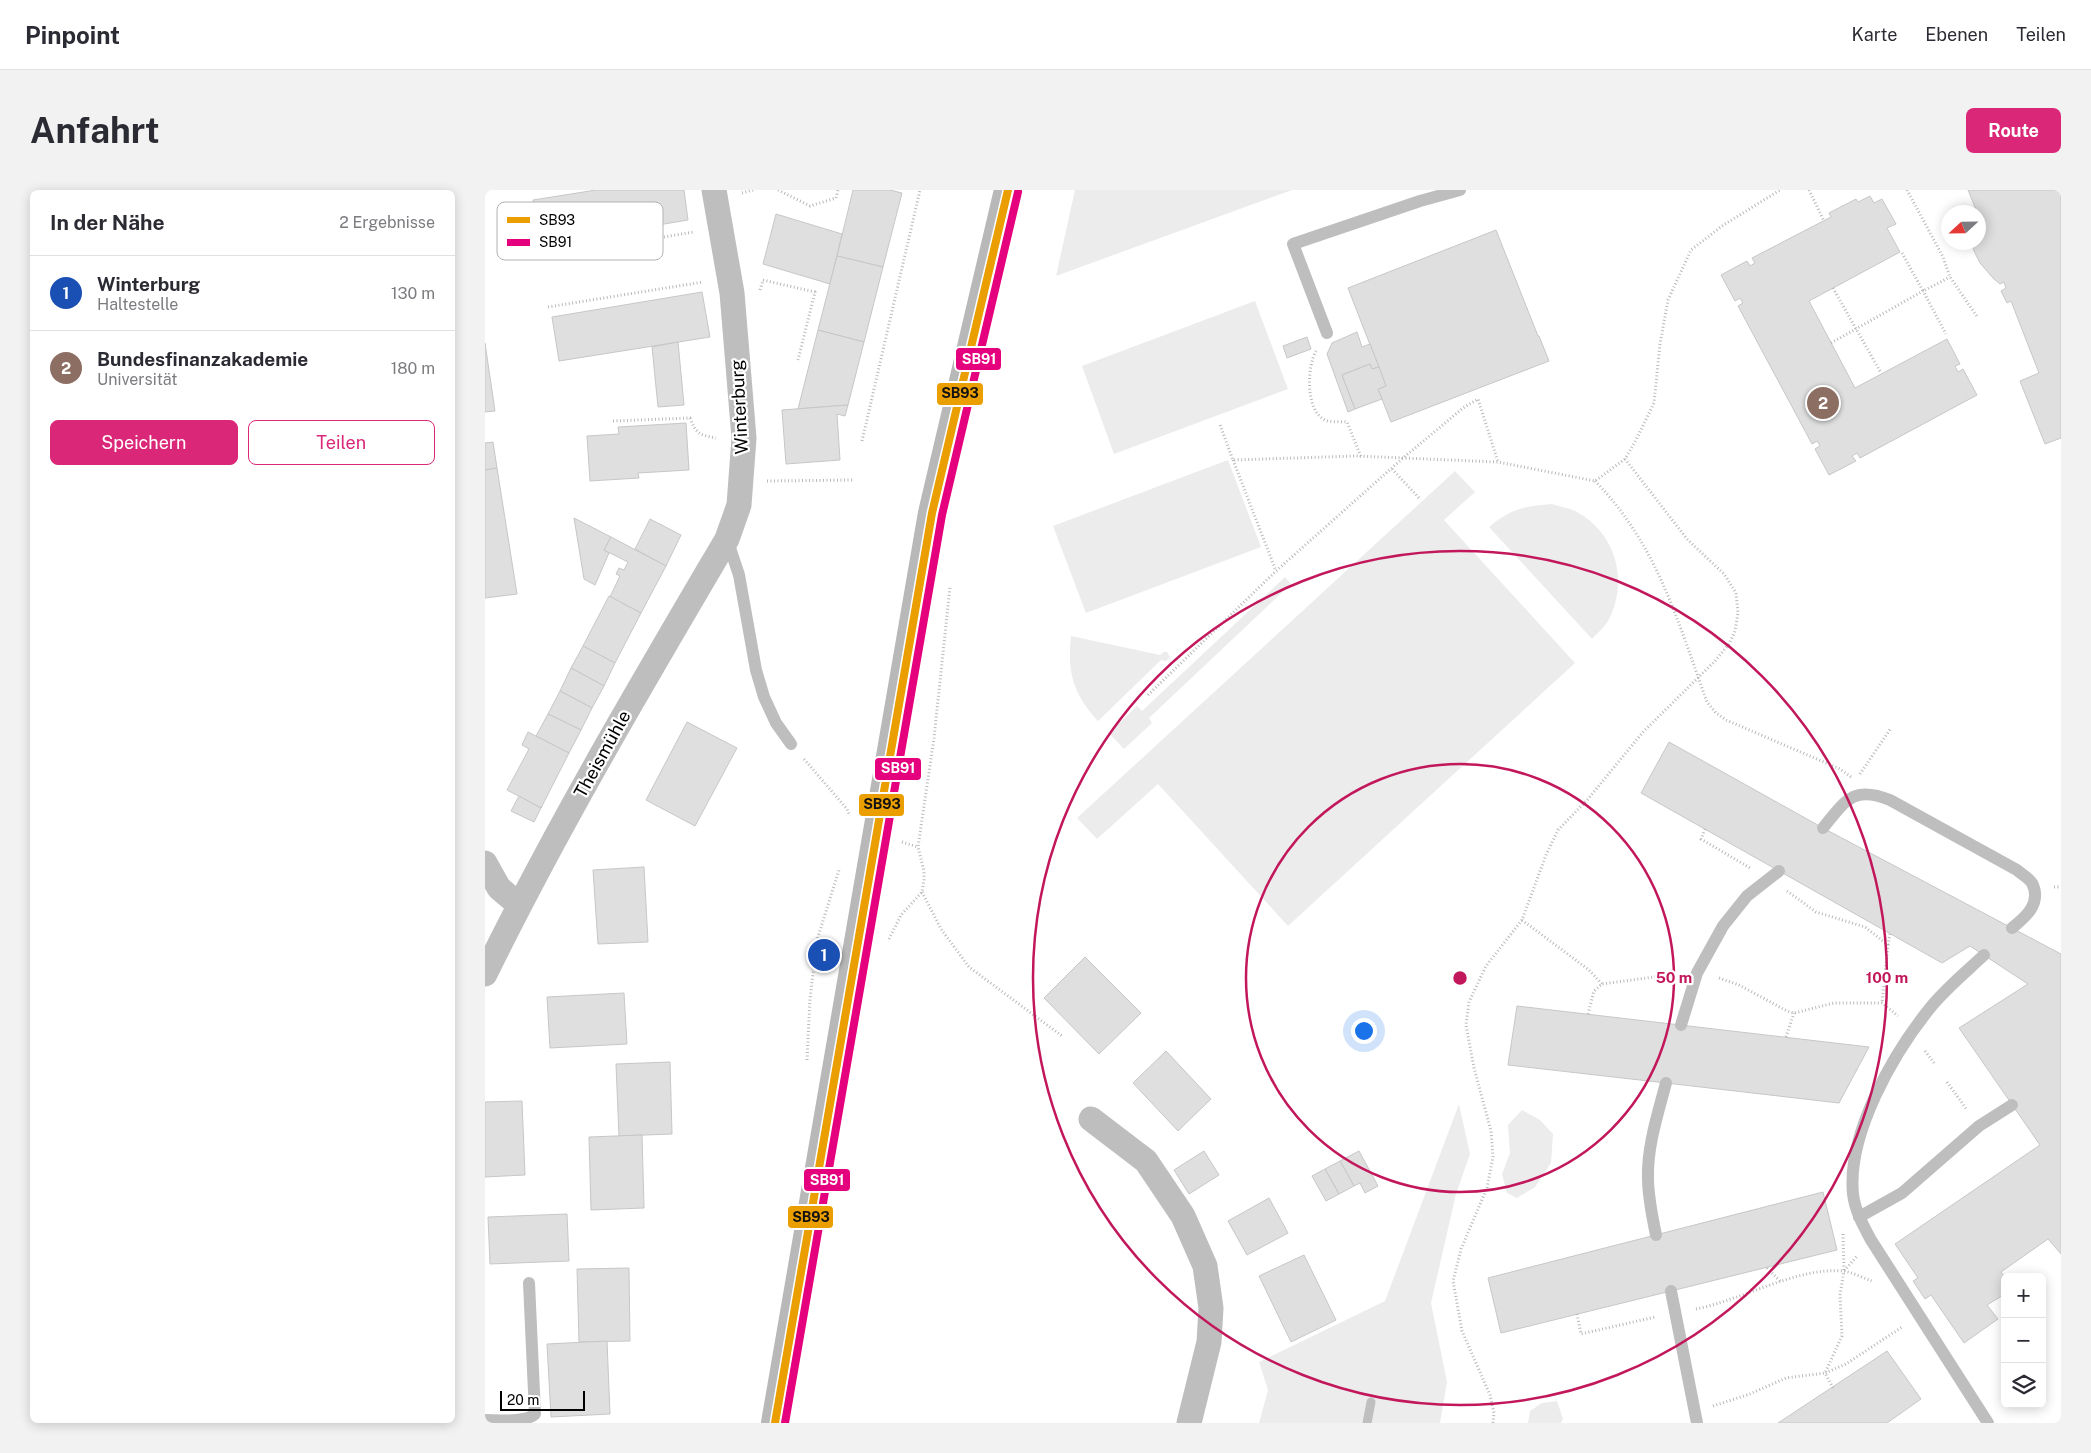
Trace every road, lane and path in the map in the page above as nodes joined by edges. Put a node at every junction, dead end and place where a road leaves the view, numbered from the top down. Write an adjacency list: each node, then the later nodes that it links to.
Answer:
1 (714, 190): 41 (street, Winterburg)
2 (778, 190): 3 (path)
3 (838, 190)
4 (920, 190): 30 (path)
5 (1008, 190): 92 (main road)
6 (1460, 190): 22 (lane)
7 (1781, 190): 33 (path)
8 (1809, 190): 10 (path)
9 (1907, 190): 14 (path)
10 (1823, 221)
11 (695, 232): 12 (path)
12 (663, 237)
13 (1902, 253): 17 (path)
14 (1951, 277): 17 (path); 20 (path)
15 (704, 282): 19 (path)
16 (1833, 288): 21 (path)
17 (1923, 291): 21 (path); 23 (path)
18 (759, 296): 25 (path)
19 (548, 307)
20 (1978, 318)
21 (1856, 329): 24 (path); 26 (path)
22 (1327, 333): 31 (path)
23 (1946, 334)
24 (1831, 343)
25 (798, 360)
26 (1881, 373)
27 (613, 422): 29 (path)
28 (1220, 425): 34 (path)
29 (721, 439)
30 (862, 441)
31 (1361, 457): 32 (path); 34 (path)
32 (1403, 458): 35 (path); 35 (path); 36 (path)
33 (1625, 459): 39 (path); 44 (path)
34 (1233, 460): 42 (path)
35 (1498, 462): 39 (path)
36 (1392, 469): 40 (path); 42 (path)
37 (851, 480): 38 (path)
38 (764, 481)
39 (1595, 481): 44 (path)
40 (1420, 499)
41 (727, 539): 47 (lane); 53 (street, Theismühle)
42 (1276, 571): 45 (path)
43 (951, 579): 68 (path)
44 (1698, 677): 46 (path); 54 (path)
45 (1148, 695)
46 (1891, 728)
47 (791, 744): 48 (path)
48 (852, 822)
49 (1823, 828): 55 (lane)
50 (1705, 829): 52 (path)
51 (485, 863): 53 (street)
52 (1774, 875): 57 (path); 59 (lane)
53 (519, 904): 60 (street, Theismühle)
54 (1522, 920): 61 (path); 94 (path)
55 (2012, 928)
56 (1890, 934): 57 (path)
57 (1888, 944): 63 (path)
58 (1984, 955): 67 (lane)
59 (1697, 973): 61 (path); 66 (lane)
60 (485, 974)
61 (1602, 984): 65 (path)
62 (1739, 985): 64 (path)
63 (1882, 1003): 64 (path); 67 (path)
64 (1794, 1013): 69 (path)
65 (1588, 1014)
66 (1681, 1025)
67 (1912, 1034): 75 (lane)
68 (1063, 1036)
69 (1786, 1037)
70 (1947, 1082): 73 (path)
71 (1666, 1083): 76 (lane)
72 (2012, 1105): 75 (lane)
73 (1970, 1113)
74 (1091, 1119): 93 (street)
75 (1859, 1217): 77 (lane)
76 (1657, 1235)
77 (1871, 1240): 79 (path); 83 (lane)
78 (1767, 1268): 80 (path)
79 (1844, 1271): 80 (path); 83 (path); 88 (path)
80 (1781, 1282): 84 (path)
81 (529, 1283): 91 (lane)
82 (1671, 1291): 85 (lane)
83 (1905, 1294): 87 (lane)
84 (1717, 1305)
85 (1675, 1312): 86 (path); 90 (lane)
86 (1577, 1314)
87 (1919, 1316): 88 (path); 95 (lane)
88 (1825, 1373): 89 (path); 90 (path)
89 (1833, 1388)
90 (1695, 1417)
91 (485, 1420)
92 (775, 1423)
93 (1189, 1423)
94 (1493, 1423)
95 (1988, 1423)

